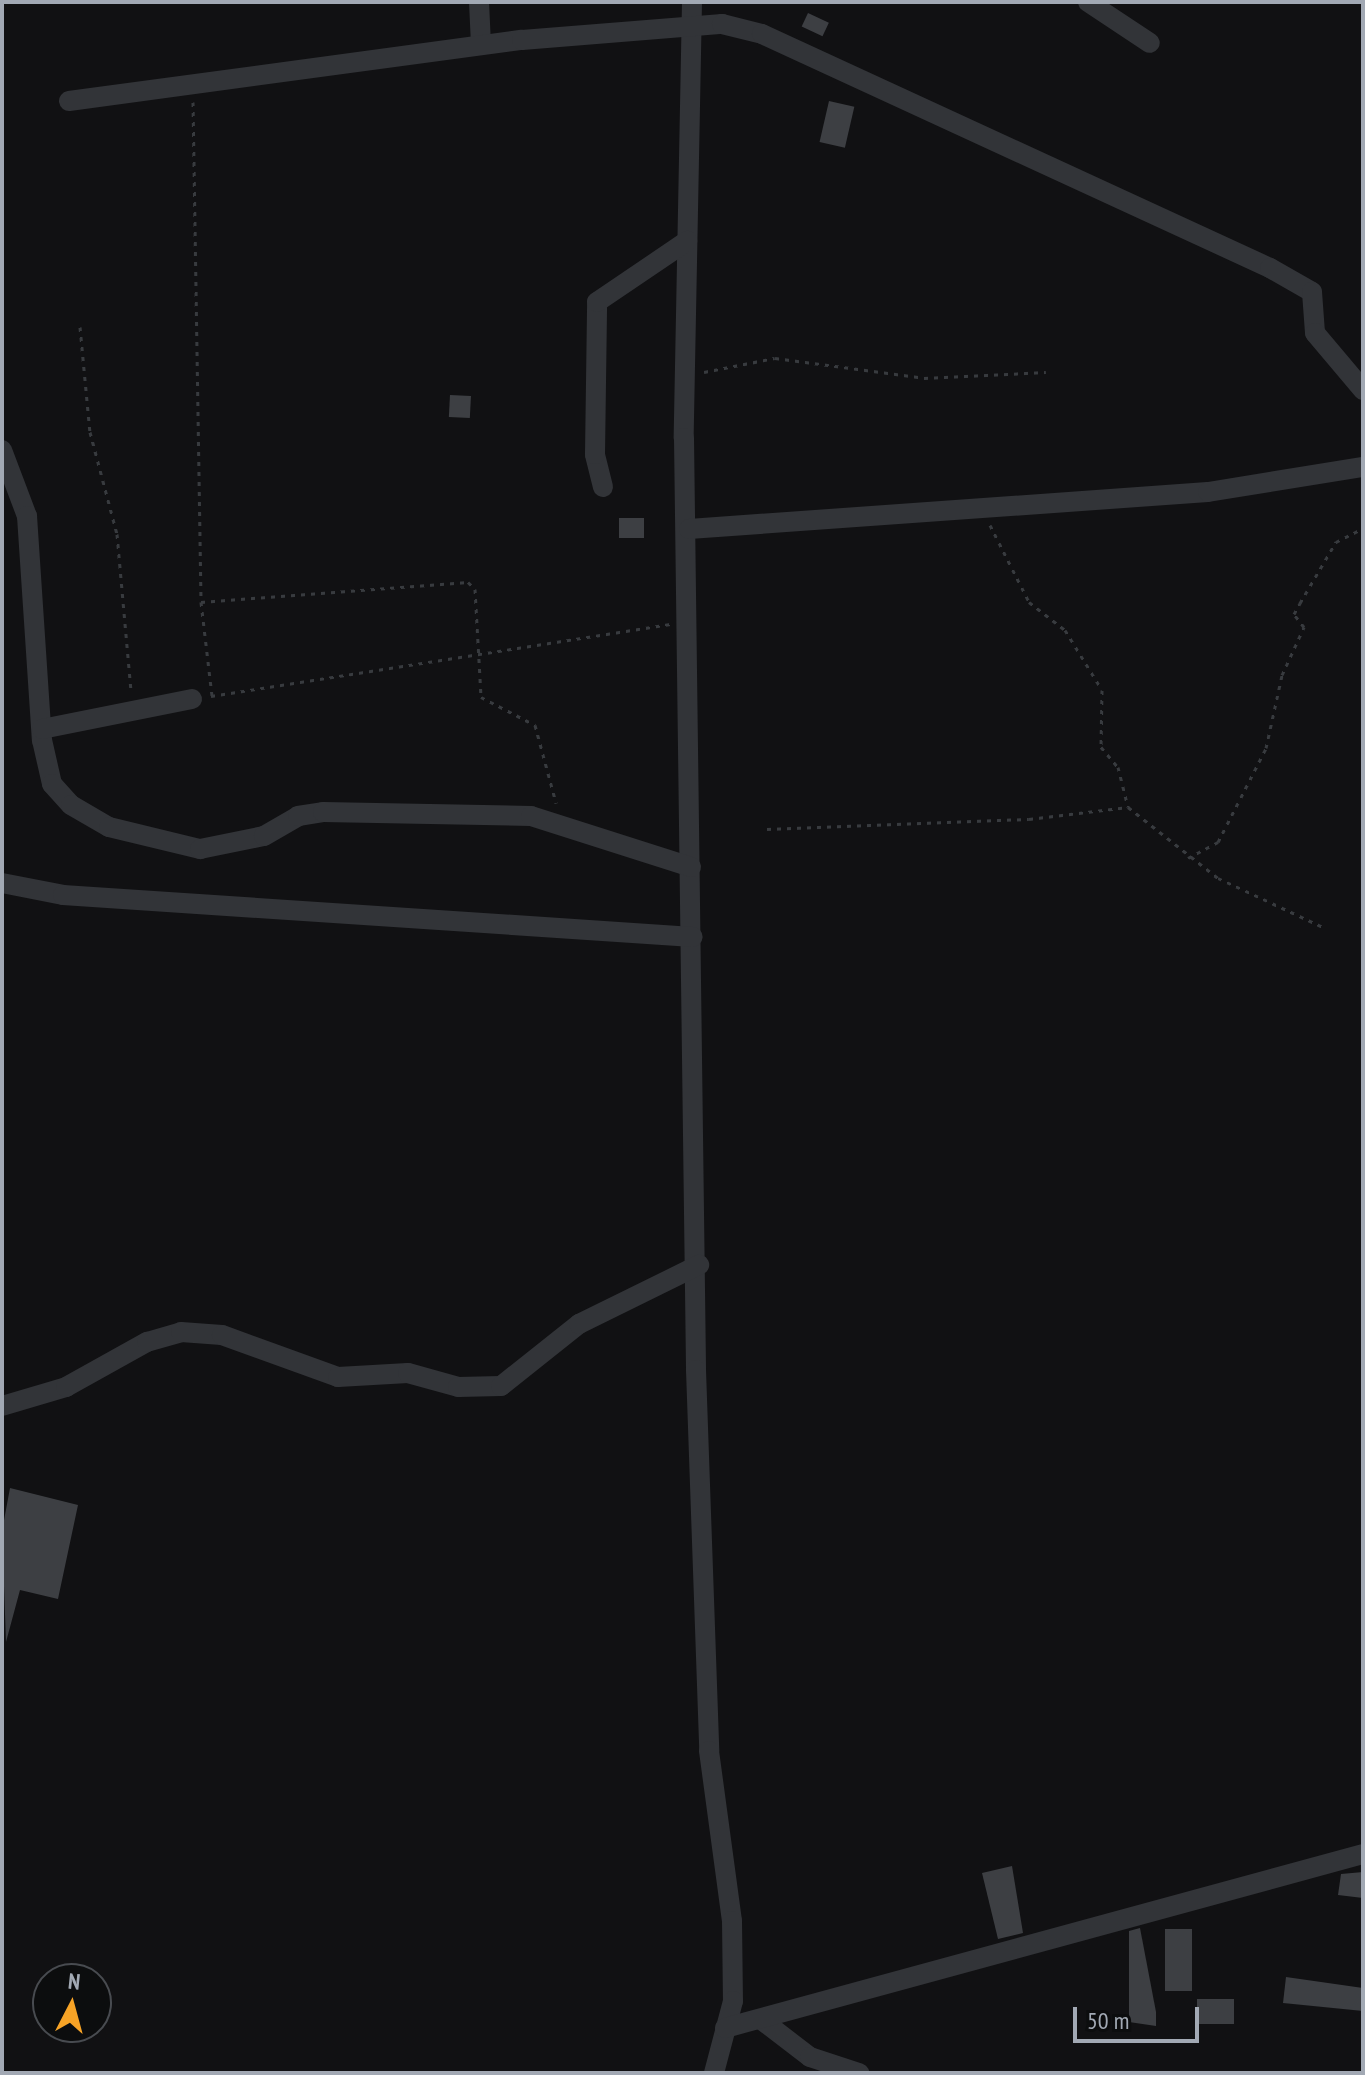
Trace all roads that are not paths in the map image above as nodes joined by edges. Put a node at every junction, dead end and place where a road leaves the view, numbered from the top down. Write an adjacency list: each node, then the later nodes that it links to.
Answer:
1 (479, 2): 6 (street)
2 (692, 2): 4 (street)
3 (1088, 2): 5 (street)
4 (695, 23): 6 (street); 8 (street); 9 (street)
5 (1150, 43)
6 (481, 45): 7 (street)
7 (69, 101)
8 (687, 241): 12 (street); 13 (street)
9 (1363, 390)
10 (2, 450): 15 (street)
11 (1363, 467): 13 (street)
12 (603, 487)
13 (689, 529): 16 (street)
14 (202, 697): 15 (street)
15 (42, 729): 16 (street)
16 (691, 867): 18 (street)
17 (2, 883): 18 (street)
18 (693, 937): 19 (street)
19 (699, 1265): 20 (street); 23 (street)
20 (2, 1406)
21 (1363, 1854): 22 (street)
22 (763, 2021): 23 (street); 25 (street)
23 (725, 2028): 24 (street)
24 (714, 2073)
25 (859, 2073)

